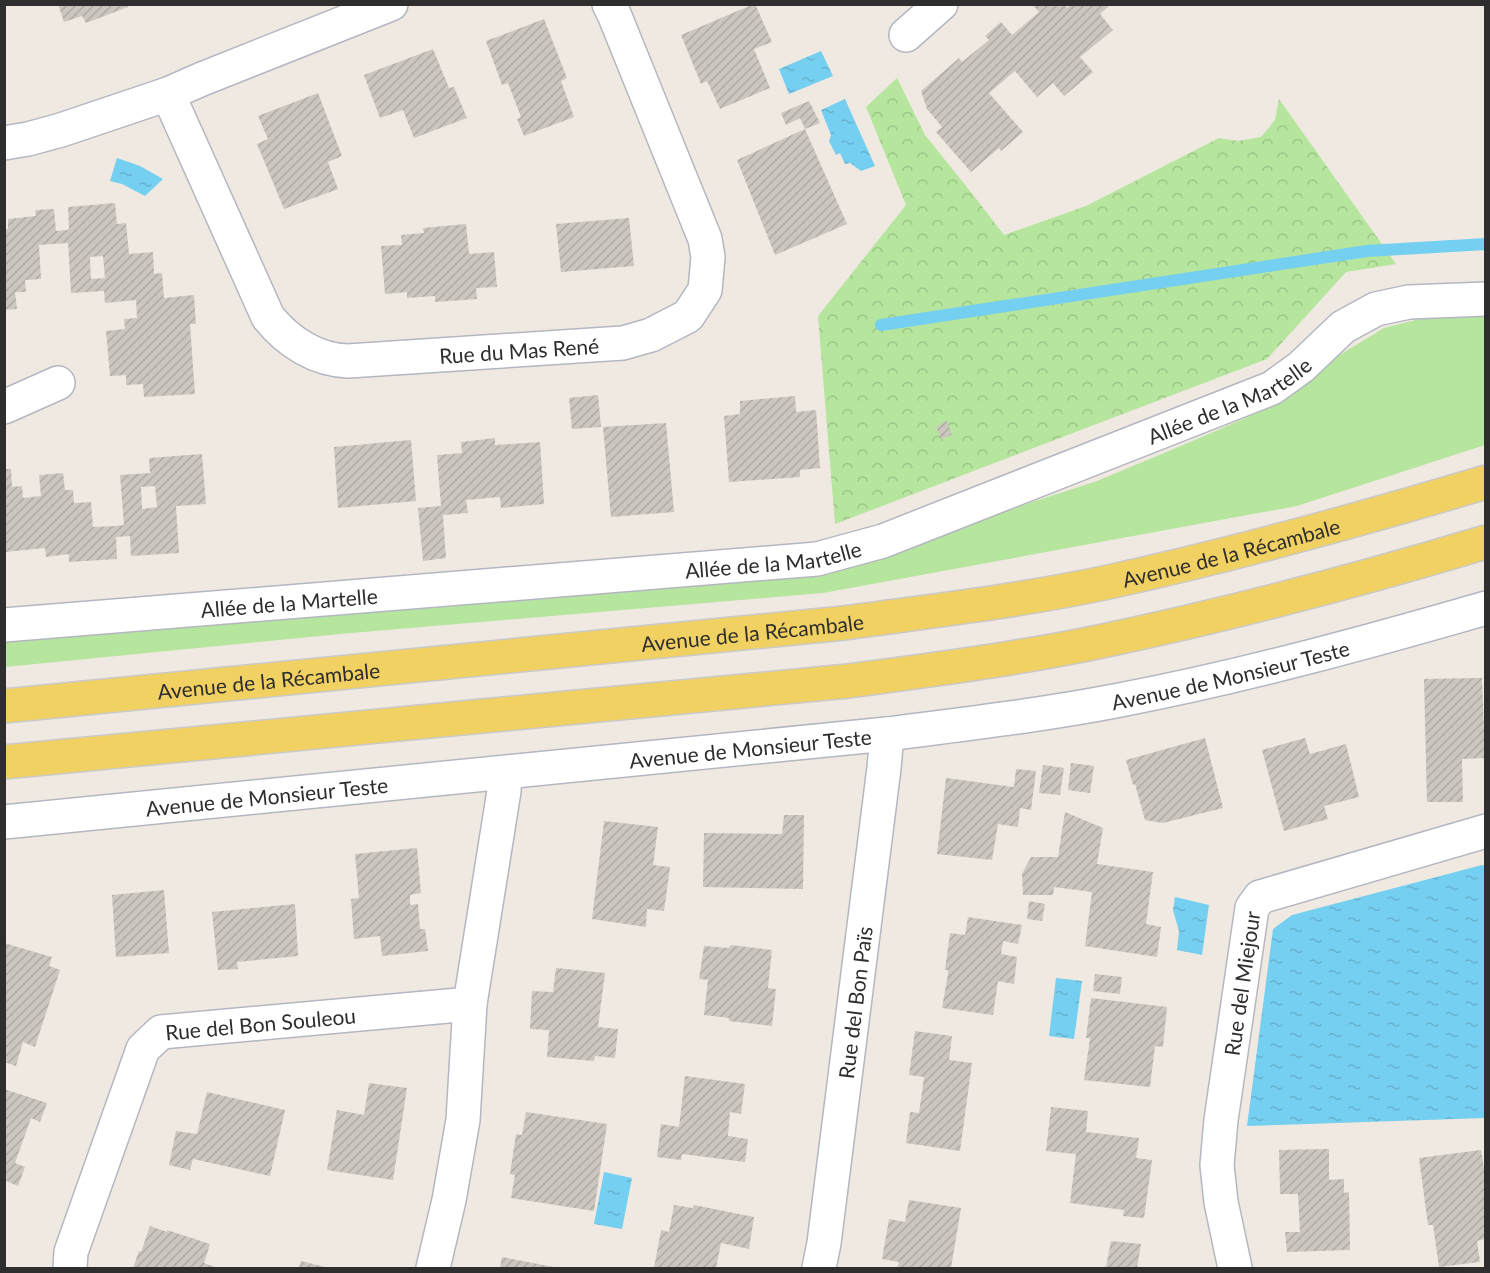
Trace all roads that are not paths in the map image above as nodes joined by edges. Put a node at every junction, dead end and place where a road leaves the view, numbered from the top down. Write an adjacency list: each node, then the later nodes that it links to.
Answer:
1 (391, 4): 5 (street)
2 (609, 4): 5 (street, Rue du Mas René)
3 (941, 4): 4 (street)
4 (906, 35)
5 (168, 94): 6 (street)
6 (4, 143)
7 (1485, 299): 13 (street, Allée de la Martelle)
8 (58, 383): 9 (street)
9 (4, 408)
10 (1485, 482): 14 (main road, Avenue de la Récambale)
11 (1485, 542): 16 (main road)
12 (1485, 608): 15 (street, Avenue de Monsieur Teste)
13 (4, 625)
14 (4, 706)
15 (887, 734): 17 (street, Avenue de Monsieur Teste); 23 (street, Rue del Bon Païs)
16 (4, 762)
17 (505, 773): 18 (street, Avenue de Monsieur Teste); 20 (street)
18 (4, 822)
19 (1485, 831): 24 (street, Rue del Miejour)
20 (470, 1004): 21 (street, Rue del Bon Souleou); 22 (street)
21 (70, 1269)
22 (433, 1269)
23 (819, 1269)
24 (1235, 1269)

